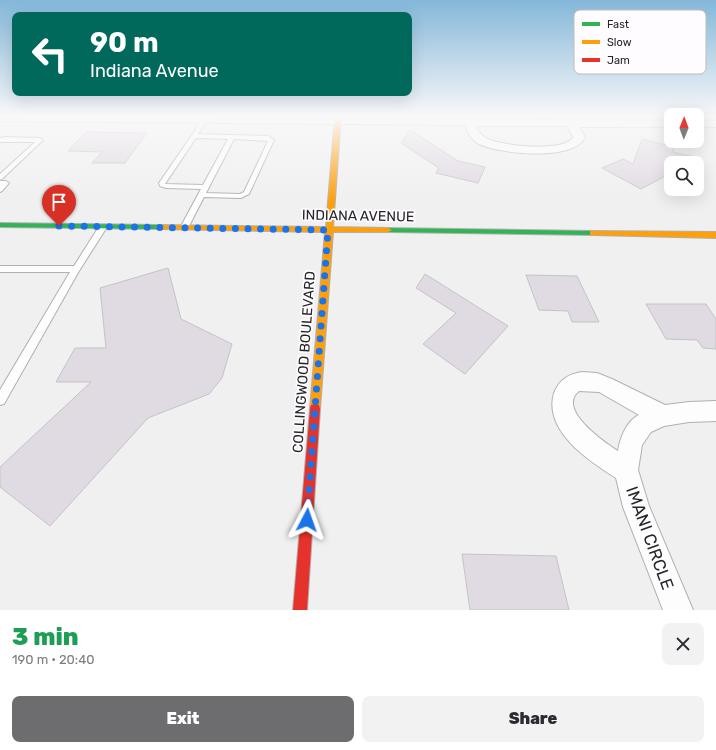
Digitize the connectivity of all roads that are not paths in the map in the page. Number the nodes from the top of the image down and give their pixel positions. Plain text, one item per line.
1 (35, 144) edge
2 (188, 144) edge
3 (228, 144) edge
4 (269, 144) edge
5 (336, 144) edge
6 (493, 144) edge
7 (574, 144) edge
8 (0, 178) edge
9 (0, 183) edge
10 (206, 187) junction
11 (0, 190) edge
12 (202, 195) junction
13 (0, 225) edge
14 (103, 227) junction
15 (184, 228) junction
16 (328, 230) junction
17 (716, 235) edge
18 (0, 269) edge
19 (76, 269) junction
20 (0, 400) edge
21 (716, 411) edge
22 (664, 416) junction
23 (626, 470) junction
24 (300, 610) edge
25 (678, 610) edge

1 - 8 lane
2 - 10 lane
3 - 10 lane
4 - 12 lane
5 - 16 street, COLLINGWOOD BOULEVARD
6 - 7 street
9 - 11 lane
10 - 12 lane
12 - 15 lane
13 - 14 street, INDIANA AVENUE
14 - 15 street, INDIANA AVENUE
14 - 19 lane
15 - 16 street, INDIANA AVENUE
16 - 17 street, INDIANA AVENUE
16 - 24 street, COLLINGWOOD BOULEVARD
18 - 19 lane
19 - 20 lane
21 - 22 street, IMANI CIRCLE
22 - 23 street, IMANI CIRCLE
22 - 23 street
23 - 25 street, IMANI CIRCLE

